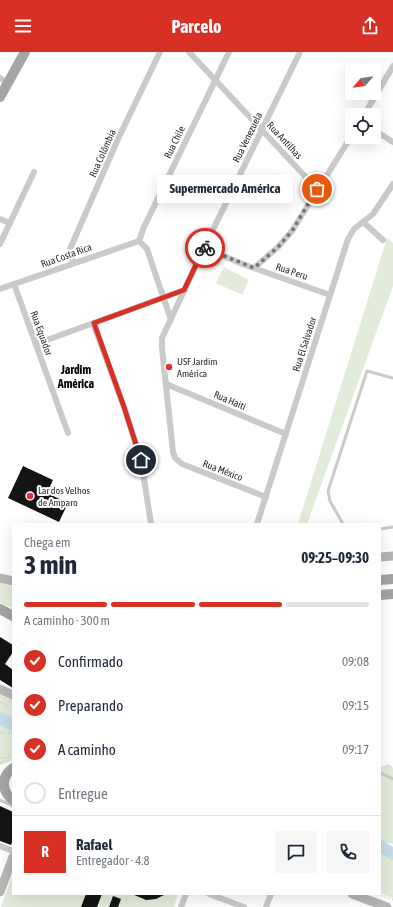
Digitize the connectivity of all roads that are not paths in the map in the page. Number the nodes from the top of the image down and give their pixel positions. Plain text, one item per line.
1 (25, 52) edge
2 (160, 52) edge
3 (189, 52) edge
4 (229, 52) edge
5 (300, 52) edge
6 (393, 66) edge
7 (215, 80) junction
8 (4, 81) edge
9 (0, 97) edge
10 (368, 108) edge
11 (262, 129) junction
12 (381, 134) edge
13 (393, 142) edge
14 (346, 144) edge
15 (34, 172) dead end
16 (393, 184) edge
17 (317, 189) junction
18 (391, 193) edge
19 (0, 219) edge
20 (363, 222) junction
21 (10, 223) junction
22 (383, 240) dead end
23 (139, 241) junction
24 (0, 244) edge
25 (204, 248) junction
26 (73, 263) junction
27 (254, 268) junction
28 (14, 284) junction
29 (0, 289) edge
30 (184, 290) junction
31 (330, 295) junction
32 (164, 298) junction
33 (171, 320) junction
34 (94, 323) junction
35 (36, 344) junction
36 (393, 378) edge
37 (166, 384) junction
38 (68, 433) dead end
39 (286, 434) junction
40 (175, 458) joint
41 (266, 497) junction
42 (151, 523) edge
43 (256, 523) edge
44 (342, 523) edge
45 (393, 527) edge
46 (381, 529) edge
47 (393, 556) edge
48 (381, 557) edge
49 (0, 578) edge
50 (393, 579) edge
51 (381, 580) edge
52 (12, 581) edge
53 (393, 594) edge
54 (381, 595) edge
55 (0, 609) edge
56 (12, 615) edge
57 (0, 689) edge
58 (12, 695) edge
59 (7, 773) edge
60 (381, 773) edge
61 (393, 779) edge
62 (0, 796) edge
63 (0, 800) edge
64 (12, 801) edge
65 (12, 802) edge
66 (12, 802) edge
67 (0, 846) edge
68 (12, 851) edge
69 (12, 860) edge
70 (0, 892) edge
71 (186, 895) edge
72 (211, 895) edge
73 (271, 895) edge
74 (355, 895) edge
75 (181, 907) edge
76 (244, 907) edge
77 (266, 907) edge
78 (387, 907) edge

1 - 8 main road
2 - 26 street, Rua Colômbia
3 - 7 street, Rua Antilhas
4 - 7 street, Rua Chile
5 - 11 street, Rua Venezuela
6 - 10 street
7 - 11 street, Rua Antilhas
7 - 23 street, Rua Chile
8 - 9 main road
11 - 17 street, Rua Antilhas
11 - 25 street, Rua Venezuela
12 - 13 street
14 - 17 street
15 - 21 street
16 - 18 street, Rua El Salvador
17 - 27 street
18 - 20 street, Rua El Salvador
19 - 21 street
20 - 22 street
20 - 31 street, Rua El Salvador
21 - 24 street
23 - 26 street, Rua Costa Rica
23 - 32 street
25 - 27 street, Rua Peru
25 - 30 street, Rua Venezuela
26 - 28 street, Rua Costa Rica
27 - 31 street, Rua Peru
28 - 29 street, Rua Costa Rica
28 - 35 street, Rua Equador
30 - 32 street
30 - 33 street, Rua Venezuela
31 - 39 street, Rua El Salvador
32 - 33 street
32 - 34 street
33 - 37 street, Rua Venezuela
34 - 35 street
34 - 42 street
35 - 38 street, Rua Equador
36 - 44 lane
37 - 39 street, Rua Haiti
37 - 40 street, Rua Venezuela
39 - 41 street, Rua El Salvador
40 - 41 street, Rua México
41 - 43 street, Rua El Salvador
45 - 46 lane
47 - 48 street
49 - 52 street
50 - 51 main road
53 - 54 main road
55 - 56 main road
57 - 58 street
59 - 64 main road
60 - 61 lane
62 - 65 main road
63 - 66 lane
67 - 68 street
69 - 70 street
71 - 75 street
72 - 76 street
73 - 77 street
74 - 78 street

